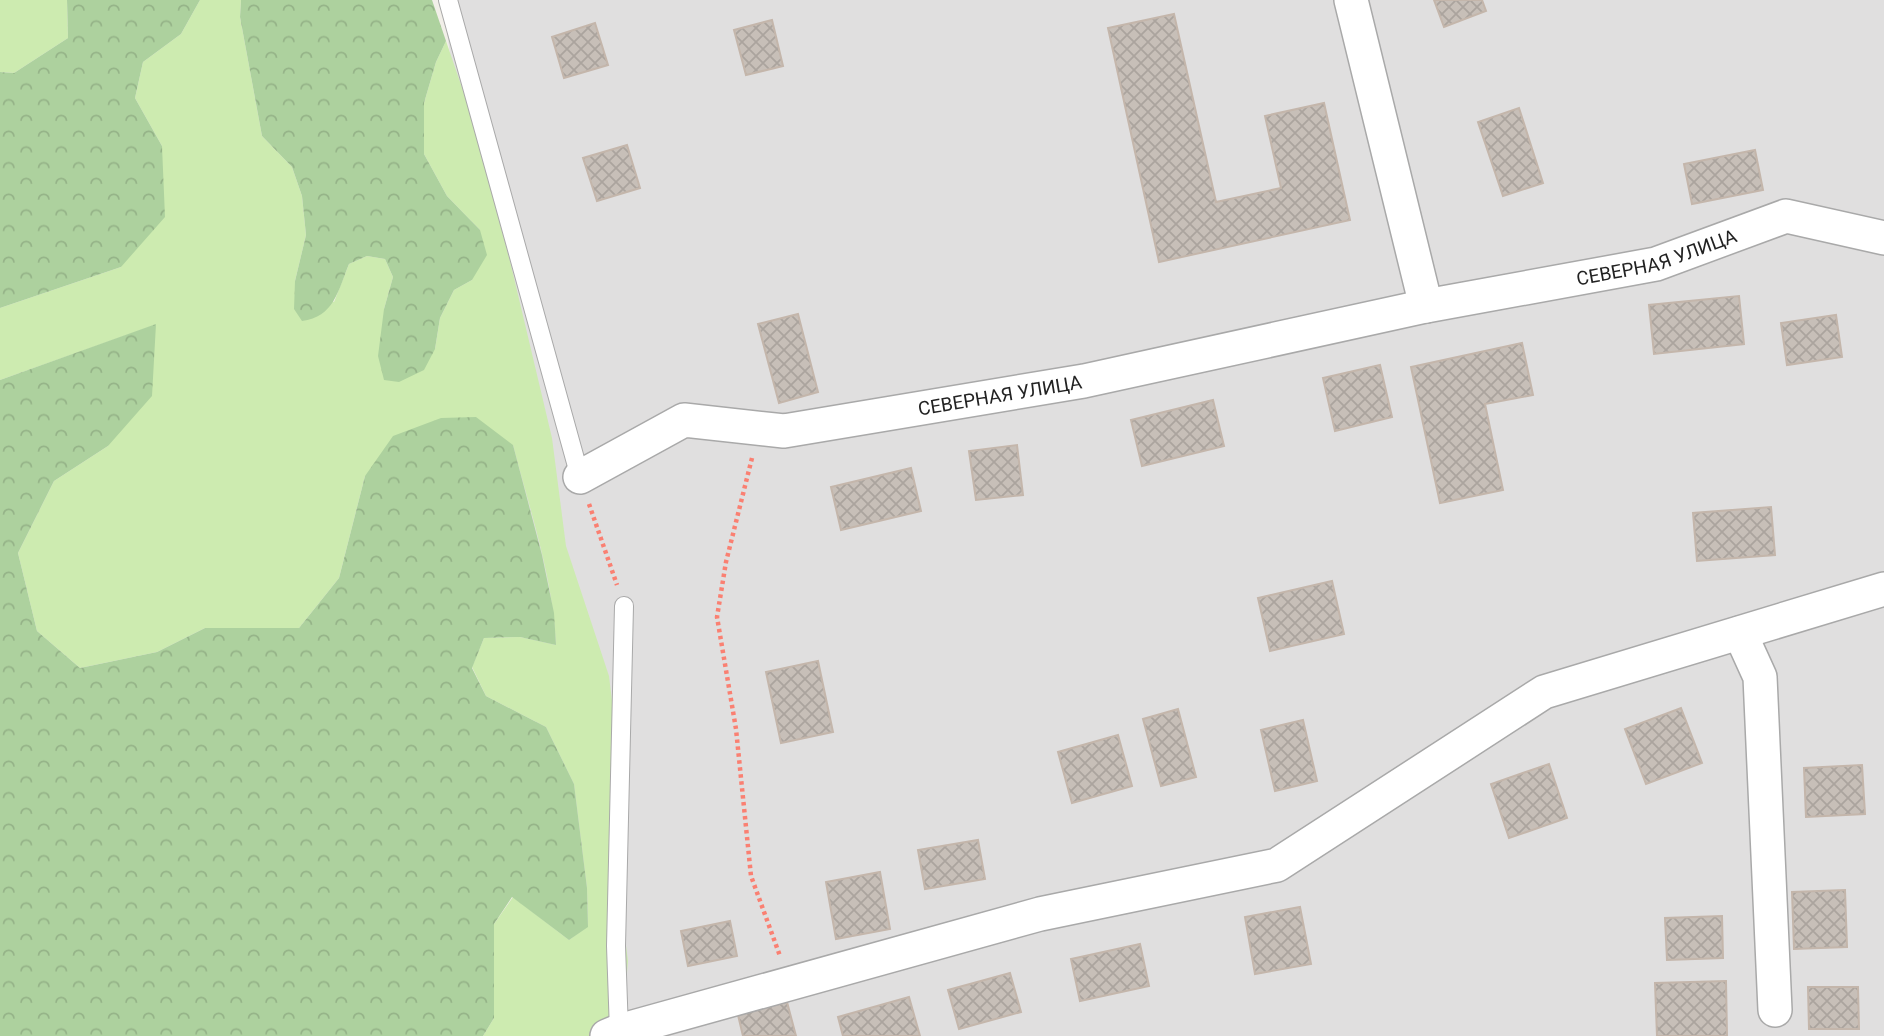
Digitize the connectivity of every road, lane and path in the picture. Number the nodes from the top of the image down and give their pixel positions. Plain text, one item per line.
1 (448, 0) edge
2 (1350, 0) edge
3 (1884, 238) edge
4 (1426, 306) junction
5 (760, 428) junction
6 (580, 477) junction
7 (1884, 589) edge
8 (624, 606) joint
9 (1740, 633) junction
10 (789, 983) junction
11 (1775, 1010) dead end
12 (613, 1033) edge

1 - 6 lane
2 - 4 street
3 - 4 street, СЕВЕРНАЯ УЛИЦА
4 - 5 street, СЕВЕРНАЯ УЛИЦА
5 - 6 street, СЕВЕРНАЯ УЛИЦА
5 - 10 path
6 - 8 path
7 - 9 street
8 - 12 lane
9 - 10 street
9 - 11 street
10 - 12 street

